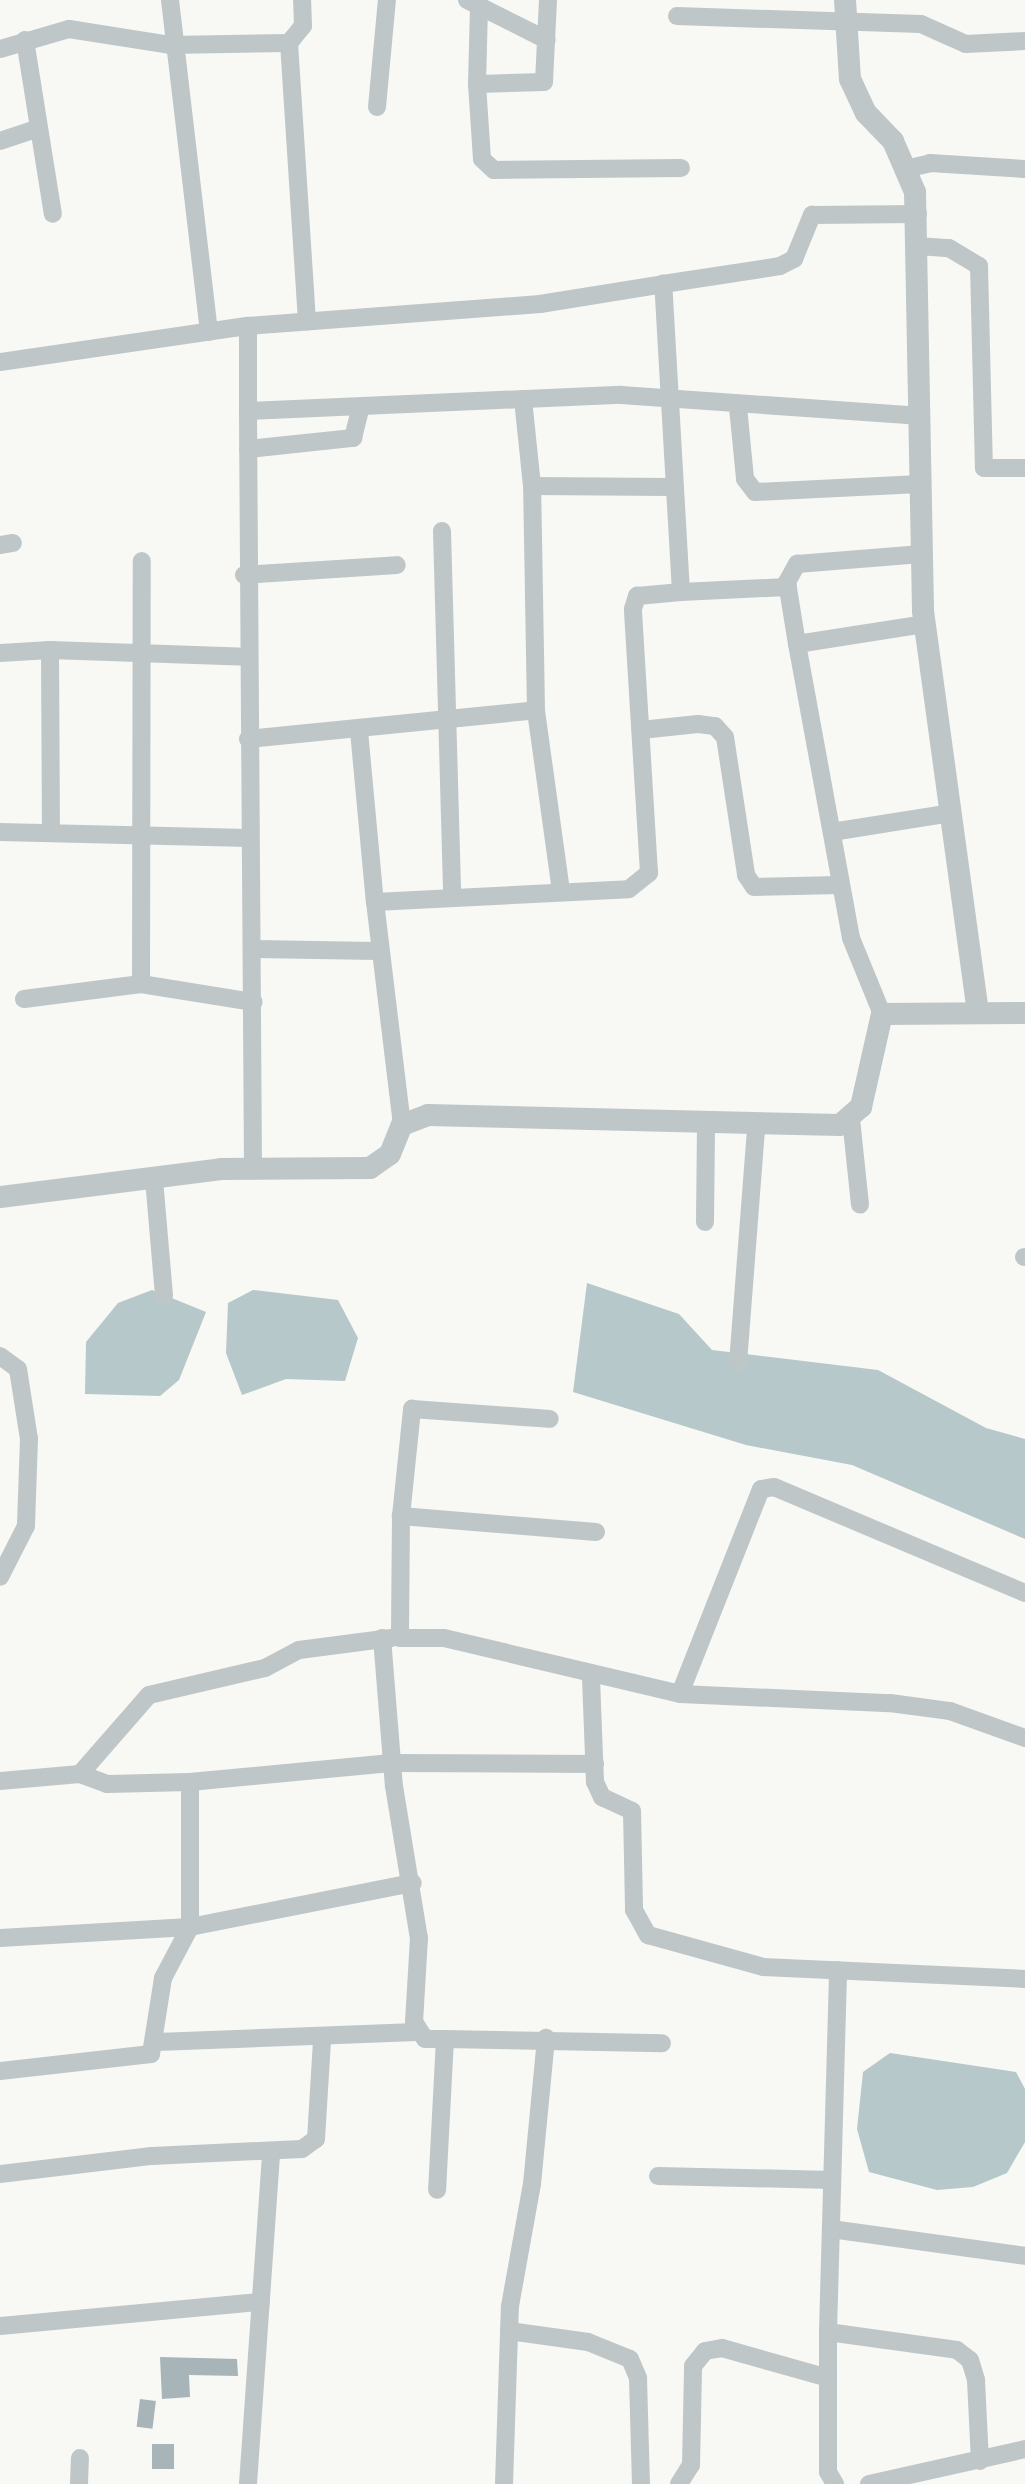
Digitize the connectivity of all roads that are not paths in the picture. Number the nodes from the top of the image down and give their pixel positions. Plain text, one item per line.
1 (170, 0) edge
2 (302, 0) edge
3 (387, 0) edge
4 (548, 0) edge
5 (845, 0) edge
6 (473, 3) edge
7 (677, 16) dead end
8 (847, 23) junction
9 (25, 40) junction
10 (547, 40) junction
11 (1025, 41) edge
12 (289, 43) junction
13 (170, 45) junction
14 (0, 49) edge
15 (477, 84) junction
16 (377, 107) dead end
17 (39, 128) junction
18 (0, 141) edge
19 (681, 168) dead end
20 (905, 169) junction
21 (1025, 169) edge
22 (53, 214) dead end
23 (918, 214) junction
24 (918, 246) junction
25 (663, 284) junction
26 (307, 321) junction
27 (248, 326) junction
28 (209, 332) junction
29 (0, 362) edge
30 (669, 398) junction
31 (523, 399) junction
32 (738, 407) junction
33 (360, 409) junction
34 (248, 411) junction
35 (918, 416) junction
36 (248, 449) junction
37 (1025, 468) edge
38 (920, 484) junction
39 (532, 486) junction
40 (670, 487) junction
41 (442, 531) dead end
42 (922, 554) junction
43 (142, 561) dead end
44 (397, 565) dead end
45 (244, 575) junction
46 (788, 587) junction
47 (681, 592) junction
48 (925, 624) junction
49 (797, 644) junction
50 (50, 650) junction
51 (141, 651) junction
52 (0, 653) edge
53 (246, 657) junction
54 (536, 710) junction
55 (443, 723) junction
56 (641, 730) junction
57 (359, 731) junction
58 (248, 739) junction
59 (950, 813) junction
60 (0, 832) edge
61 (832, 832) junction
62 (51, 833) junction
63 (138, 835) junction
64 (249, 838) junction
65 (840, 885) junction
66 (561, 891) junction
67 (452, 897) junction
68 (375, 902) junction
69 (252, 949) junction
70 (377, 951) junction
71 (141, 984) junction
72 (24, 999) dead end
73 (254, 1002) junction
74 (978, 1010) junction
75 (1025, 1013) edge
76 (882, 1014) junction
77 (851, 1119) junction
78 (402, 1125) junction
79 (706, 1126) junction
80 (756, 1127) junction
81 (253, 1168) junction
82 (154, 1179) junction
83 (0, 1197) edge
84 (860, 1205) dead end
85 (705, 1222) dead end
86 (164, 1296) dead end
87 (0, 1356) edge
88 (738, 1363) dead end
89 (550, 1419) dead end
90 (401, 1516) junction
91 (596, 1532) dead end
92 (0, 1577) edge
93 (1025, 1593) edge
94 (391, 1638) junction
95 (591, 1678) junction
96 (680, 1694) junction
97 (1025, 1738) edge
98 (391, 1763) junction
99 (595, 1764) junction
100 (80, 1774) junction
101 (0, 1781) edge
102 (190, 1782) junction
103 (413, 1883) junction
104 (190, 1927) junction
105 (0, 1938) edge
106 (838, 1970) junction
107 (1025, 1979) edge
108 (416, 2032) junction
109 (546, 2038) junction
110 (445, 2039) junction
111 (322, 2040) junction
112 (157, 2042) junction
113 (662, 2043) dead end
114 (0, 2071) edge
115 (271, 2151) junction
116 (0, 2174) edge
117 (658, 2176) dead end
118 (832, 2180) junction
119 (437, 2190) dead end
120 (831, 2229) junction
121 (1025, 2256) edge
122 (261, 2302) junction
123 (0, 2326) edge
124 (509, 2331) junction
125 (828, 2332) junction
126 (828, 2378) junction
127 (1025, 2449) edge
128 (80, 2458) dead end
129 (980, 2461) junction
130 (79, 2484) edge
131 (248, 2484) edge
132 (504, 2484) edge
133 (641, 2484) edge
134 (679, 2484) edge
135 (835, 2484) edge
136 (869, 2484) edge

1 - 13 street
2 - 12 street
3 - 16 street
4 - 10 street
5 - 8 street
6 - 10 street
6 - 15 street
7 - 8 street
8 - 11 street
8 - 20 street
9 - 13 street
9 - 14 street
9 - 17 street
10 - 15 street
12 - 13 street
12 - 26 street
13 - 28 street
15 - 19 street
17 - 18 street
17 - 22 street
20 - 21 street
20 - 23 street
23 - 24 street
23 - 25 street
24 - 35 street
24 - 37 street
25 - 26 street
25 - 30 street
26 - 27 street
27 - 28 street
27 - 34 street
28 - 29 street
30 - 31 street
30 - 32 street
30 - 40 street
31 - 33 street
31 - 39 street
32 - 35 street
32 - 38 street
33 - 34 street
33 - 36 street
34 - 36 street
35 - 38 street
36 - 45 street
38 - 42 street
39 - 40 street
39 - 54 street
40 - 47 street
41 - 55 street
42 - 46 street
42 - 48 street
43 - 51 street
44 - 45 street
45 - 53 street
46 - 47 street
46 - 49 street
47 - 56 street
48 - 49 street
48 - 59 street
49 - 61 street
50 - 51 street
50 - 52 street
50 - 62 street
51 - 53 street
51 - 63 street
53 - 58 street
54 - 55 street
54 - 66 street
55 - 57 street
55 - 67 street
56 - 65 street
56 - 66 street
57 - 58 street
57 - 68 street
58 - 64 street
59 - 61 street
59 - 74 street
60 - 62 street
61 - 65 street
62 - 63 street
63 - 64 street
63 - 71 street
64 - 69 street
65 - 76 street
66 - 67 street
67 - 68 street
68 - 70 street
69 - 70 street
69 - 73 street
70 - 78 street
71 - 72 street
71 - 73 street
73 - 81 street
74 - 75 street
74 - 76 street
76 - 77 street
77 - 80 street
77 - 84 street
78 - 79 street
78 - 81 street
79 - 80 street
79 - 85 street
80 - 88 street
81 - 82 street
82 - 83 street
82 - 86 street
87 - 92 street
89 - 90 street
90 - 91 street
90 - 94 street
93 - 96 street
94 - 95 street
94 - 98 street
94 - 100 street
95 - 96 street
95 - 99 street
96 - 97 street
98 - 99 street
98 - 102 street
98 - 103 street
99 - 106 street
100 - 101 street
100 - 102 street
102 - 104 street
103 - 104 street
103 - 108 street
104 - 105 street
104 - 112 street
106 - 107 street
106 - 118 street
108 - 110 street
108 - 111 street
109 - 110 street
109 - 113 street
109 - 124 street
110 - 119 street
111 - 112 street
111 - 115 street
112 - 114 street
115 - 116 street
115 - 122 street
117 - 118 street
118 - 120 street
120 - 121 street
120 - 125 street
122 - 123 street
122 - 131 street
124 - 132 street
124 - 133 street
125 - 126 street
125 - 129 street
126 - 134 street
126 - 135 street
127 - 129 street
128 - 130 street
129 - 136 street

